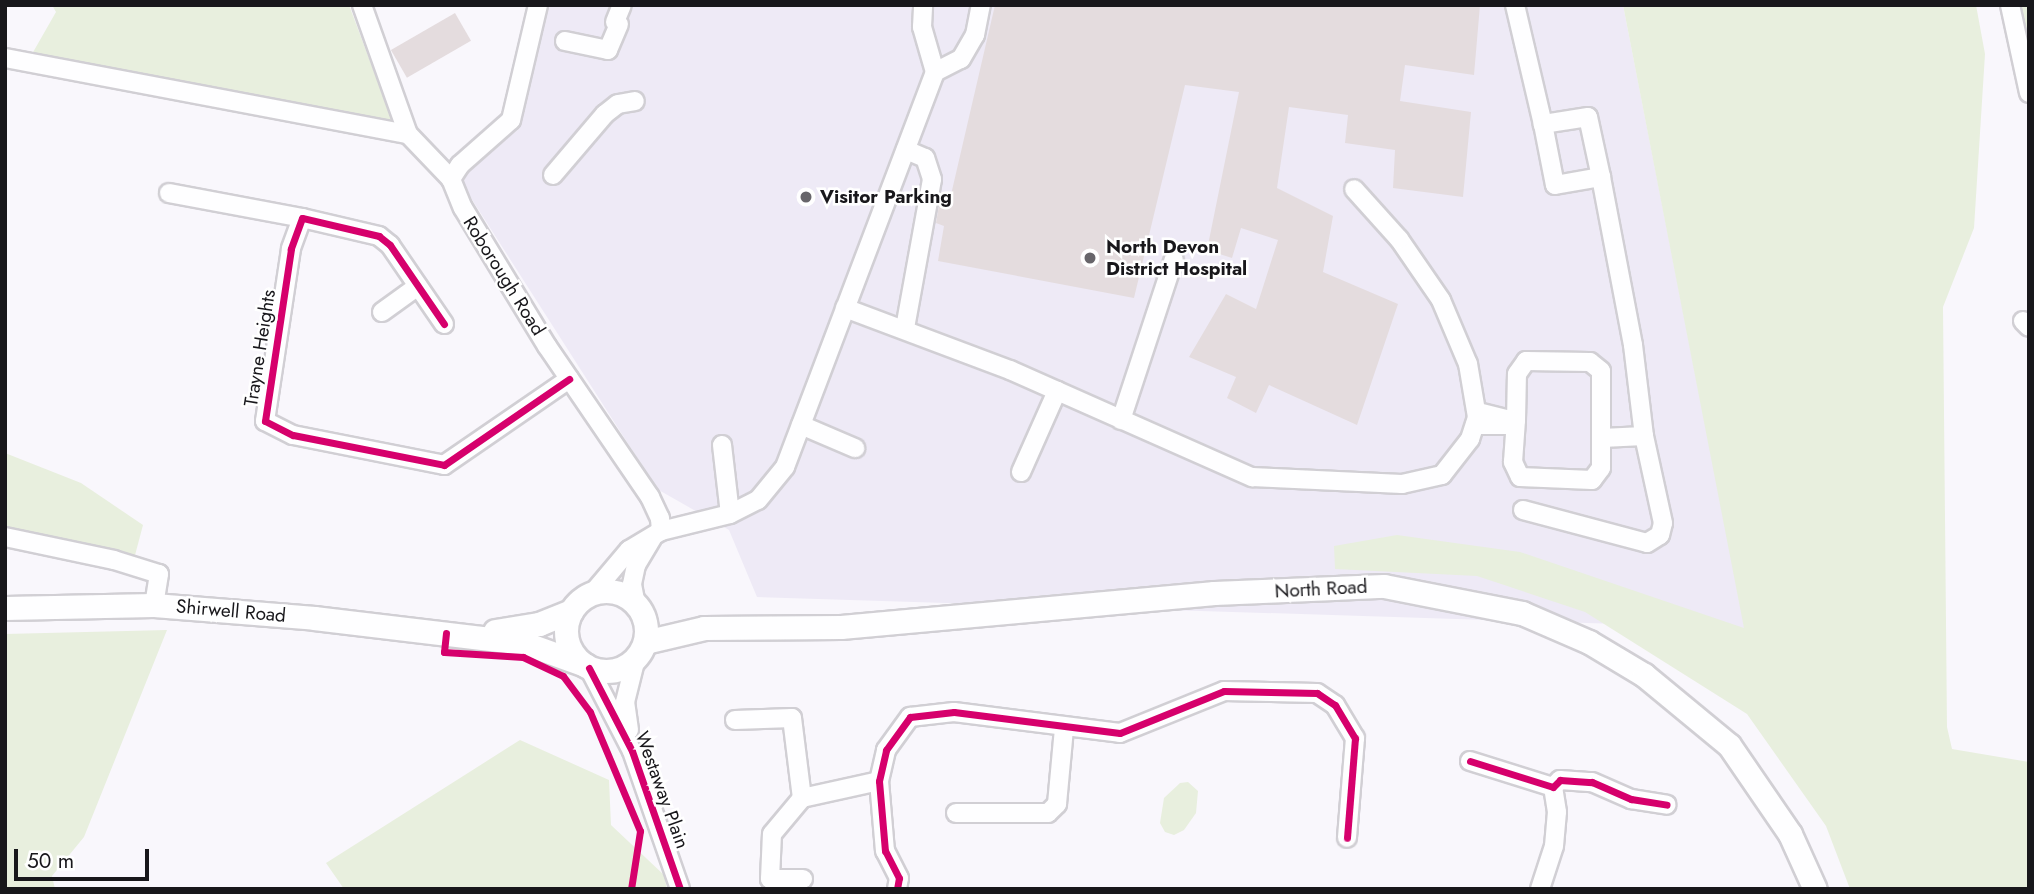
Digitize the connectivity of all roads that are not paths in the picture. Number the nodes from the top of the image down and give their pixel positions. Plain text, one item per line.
1 (362, 5) edge
2 (538, 5) edge
3 (922, 5) edge
4 (981, 5) edge
5 (1515, 5) edge
6 (2010, 5) edge
7 (619, 17) edge
8 (565, 41) dead end
9 (5, 58) edge
10 (935, 72) junction
11 (2029, 93) edge
12 (635, 100) dead end
13 (1543, 124) junction
14 (408, 134) junction
15 (906, 150) junction
16 (553, 175) dead end
17 (1601, 177) junction
18 (451, 179) junction
19 (1354, 189) dead end
20 (169, 193) dead end
21 (302, 218) junction
22 (1174, 259) dead end
23 (418, 286) junction
24 (845, 308) junction
25 (382, 312) dead end
26 (444, 324) dead end
27 (905, 328) junction
28 (569, 379) junction
29 (1057, 391) junction
30 (1476, 418) junction
31 (1121, 420) junction
32 (1513, 420) junction
33 (801, 425) junction
34 (1644, 436) junction
35 (1602, 438) junction
36 (722, 445) dead end
37 (855, 448) dead end
38 (1021, 472) dead end
39 (1523, 510) dead end
40 (730, 514) junction
41 (657, 535) junction
42 (5, 537) edge
43 (592, 594) junction
44 (154, 605) junction
45 (5, 608) edge
46 (638, 608) junction
47 (572, 611) junction
48 (704, 628) junction
49 (457, 633) junction
50 (640, 650) junction
51 (587, 667) junction
52 (735, 720) dead end
53 (1064, 729) junction
54 (632, 751) junction
55 (1470, 761) dead end
56 (879, 781) junction
57 (1553, 787) junction
58 (802, 798) junction
59 (1667, 805) dead end
60 (956, 813) dead end
61 (1347, 838) dead end
62 (803, 879) dead end
63 (680, 889) edge
64 (897, 889) edge
65 (1540, 889) edge
66 (1815, 889) edge

1 - 14 street
2 - 18 street
3 - 10 street
4 - 10 street
5 - 13 street
6 - 11 street
7 - 8 street
9 - 14 street
10 - 15 street
12 - 16 street
13 - 17 street
13 - 17 street
14 - 18 street
15 - 24 street
15 - 27 street
17 - 34 street
18 - 28 street, Roborough Road
19 - 30 street
20 - 21 street
21 - 23 street
21 - 28 street, Trayne Heights
22 - 31 street
23 - 25 street
23 - 26 street
24 - 27 street
24 - 33 street
27 - 29 street
28 - 41 street, Roborough Road
29 - 31 street
29 - 38 street
30 - 31 street
30 - 32 street
32 - 35 street
32 - 35 street
33 - 37 street
33 - 40 street
34 - 35 street
34 - 39 street
36 - 40 street
40 - 41 street
41 - 43 street
41 - 46 street
42 - 44 street
43 - 46 main road
43 - 47 main road
44 - 45 main road, Shirwell Road
44 - 49 main road, Shirwell Road
46 - 48 main road, North Road
46 - 50 main road
47 - 49 main road, Shirwell Road
47 - 51 main road
48 - 50 main road, North Road
48 - 66 main road, North Road
49 - 51 main road, Shirwell Road
50 - 51 main road
50 - 54 street, Westaway Plain
51 - 54 street, Westaway Plain
52 - 58 street
53 - 56 street
53 - 60 street
53 - 61 street
54 - 63 street, Westaway Plain
55 - 57 street
56 - 58 street
56 - 64 street
57 - 59 street
57 - 65 street
58 - 62 street

